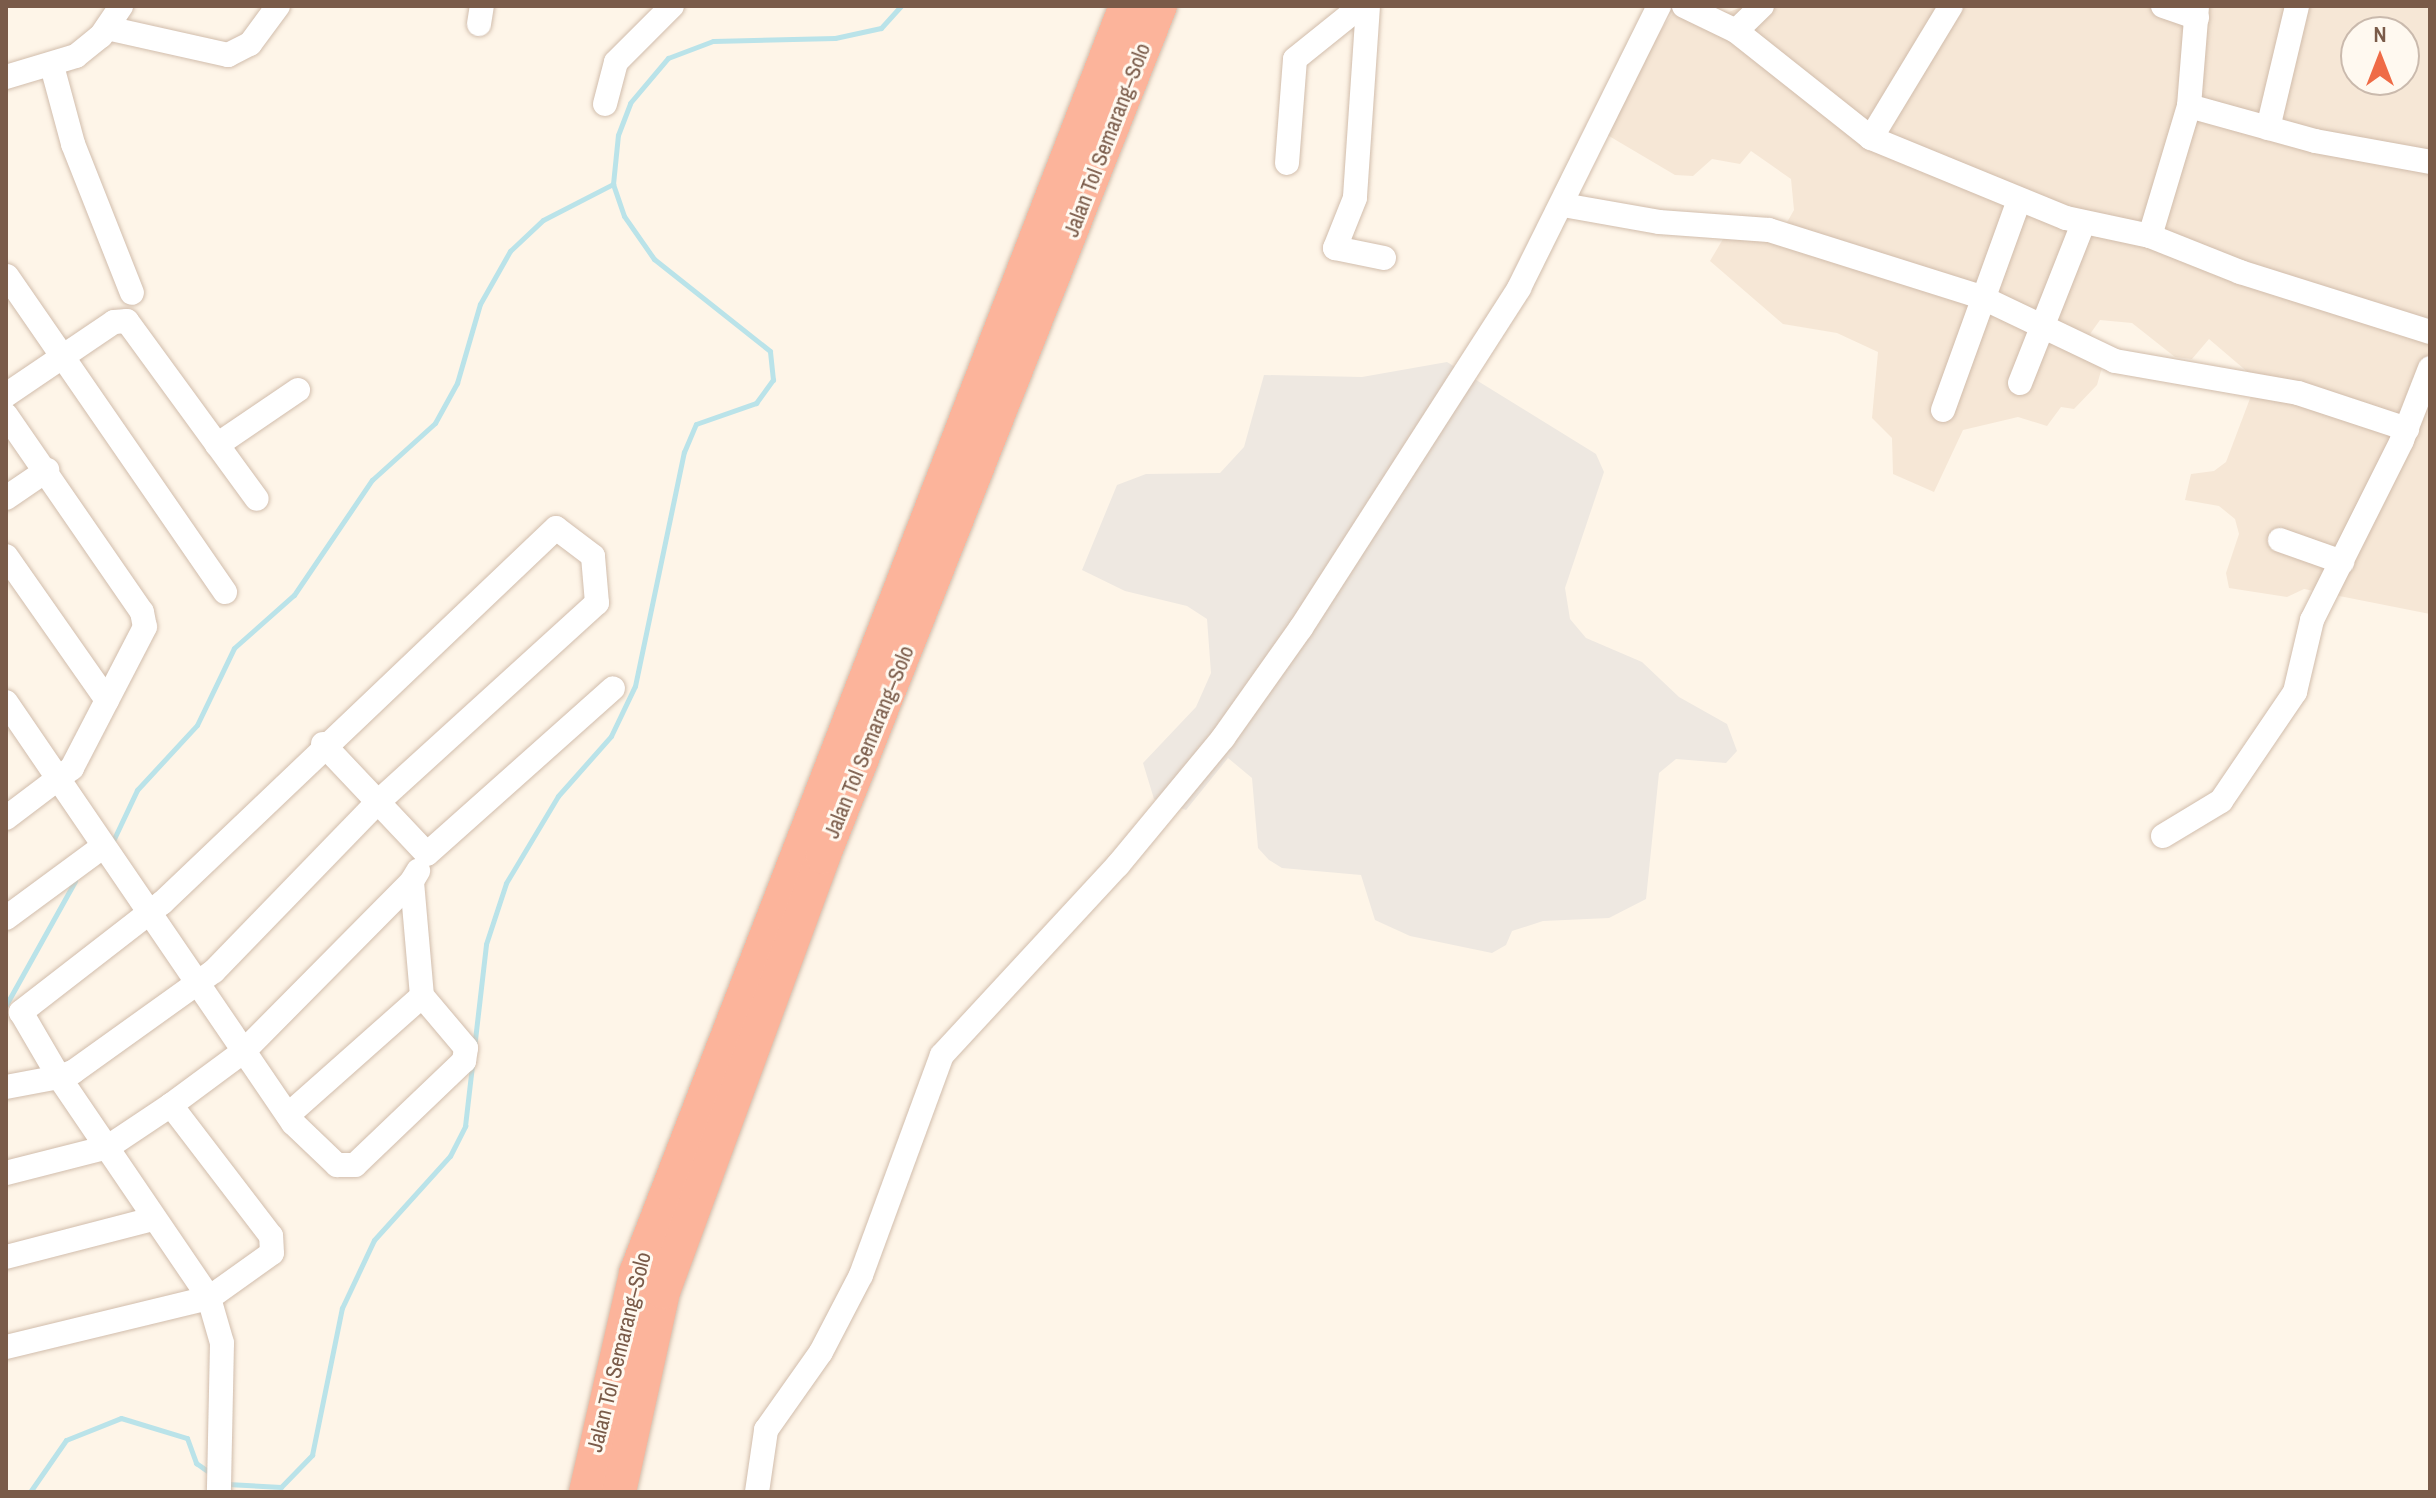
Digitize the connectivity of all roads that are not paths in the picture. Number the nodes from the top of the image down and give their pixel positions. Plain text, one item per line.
1 (121, 6) edge
2 (278, 6) edge
3 (672, 6) edge
4 (1126, 6) edge
5 (1160, 6) edge
6 (1361, 6) edge
7 (1368, 6) edge
8 (1659, 6) edge
9 (1684, 6) edge
10 (1762, 6) edge
11 (1951, 6) edge
12 (2163, 6) edge
13 (2297, 6) edge
14 (2197, 12) edge
15 (107, 28) junction
16 (1736, 31) junction
17 (52, 66) junction
18 (6, 77) edge
19 (605, 104) dead end
20 (2189, 106) junction
21 (2268, 128) junction
22 (1871, 138) junction
23 (2430, 162) edge
24 (1287, 163) dead end
25 (2019, 200) junction
26 (1563, 205) junction
27 (2083, 224) junction
28 (2150, 236) junction
29 (1384, 258) dead end
30 (7, 276) edge
31 (132, 293) dead end
32 (1981, 297) junction
33 (2046, 324) junction
34 (2430, 332) edge
35 (61, 357) junction
36 (2430, 368) edge
37 (2020, 383) dead end
38 (298, 390) dead end
39 (6, 395) edge
40 (1943, 410) dead end
41 (6, 415) edge
42 (2407, 429) junction
43 (217, 445) junction
44 (47, 470) junction
45 (6, 498) edge
46 (257, 499) dead end
47 (2280, 540) dead end
48 (6, 556) edge
49 (2342, 562) junction
50 (225, 592) dead end
51 (613, 688) dead end
52 (107, 700) junction
53 (10, 716) edge
54 (323, 744) junction
55 (61, 779) junction
56 (378, 802) junction
57 (6, 818) edge
58 (2163, 836) dead end
59 (101, 848) junction
60 (427, 854) junction
61 (412, 881) junction
62 (149, 913) junction
63 (6, 918) edge
64 (198, 983) junction
65 (422, 996) junction
66 (14, 1013) edge
67 (244, 1051) junction
68 (59, 1077) junction
69 (6, 1087) edge
70 (171, 1105) junction
71 (288, 1115) junction
72 (108, 1147) junction
73 (6, 1173) edge
74 (153, 1219) junction
75 (6, 1257) edge
76 (209, 1298) junction
77 (6, 1347) edge
78 (219, 1484) edge
79 (586, 1492) edge
80 (619, 1492) edge
81 (757, 1492) edge

1 - 15 street
2 - 15 street
3 - 19 street
4 - 79 highway, Jalan Tol Semarang–Solo
5 - 80 highway, Jalan Tol Semarang–Solo
6 - 24 street
7 - 29 street
8 - 26 street
9 - 16 street
10 - 16 street
11 - 22 street
12 - 14 street
13 - 21 street
14 - 20 street
15 - 17 street
16 - 22 street
17 - 18 street
17 - 31 street
20 - 21 street
20 - 28 street
21 - 23 street
22 - 25 street
25 - 27 street
25 - 32 street
26 - 32 street
26 - 81 street
27 - 28 street
27 - 33 street
28 - 34 street
30 - 35 street
32 - 33 street
32 - 40 street
33 - 37 street
33 - 42 street
35 - 39 street
35 - 43 street
35 - 50 street
36 - 42 street
38 - 43 street
41 - 44 street
42 - 49 street
43 - 46 street
44 - 45 street
44 - 52 street
47 - 49 street
48 - 52 street
49 - 58 street
51 - 60 street
52 - 55 street
53 - 55 street
54 - 56 street
54 - 56 street
54 - 62 street
55 - 57 street
55 - 59 street
56 - 60 street
56 - 64 street
59 - 62 street
59 - 63 street
60 - 61 street
61 - 65 street
61 - 67 street
62 - 64 street
62 - 66 street
64 - 67 street
64 - 68 street
65 - 71 street
65 - 71 street
66 - 68 street
67 - 70 street
67 - 71 street
68 - 69 street
68 - 72 street
70 - 72 street
70 - 76 street
72 - 73 street
72 - 74 street
74 - 75 street
74 - 76 street
76 - 77 street
76 - 78 street

